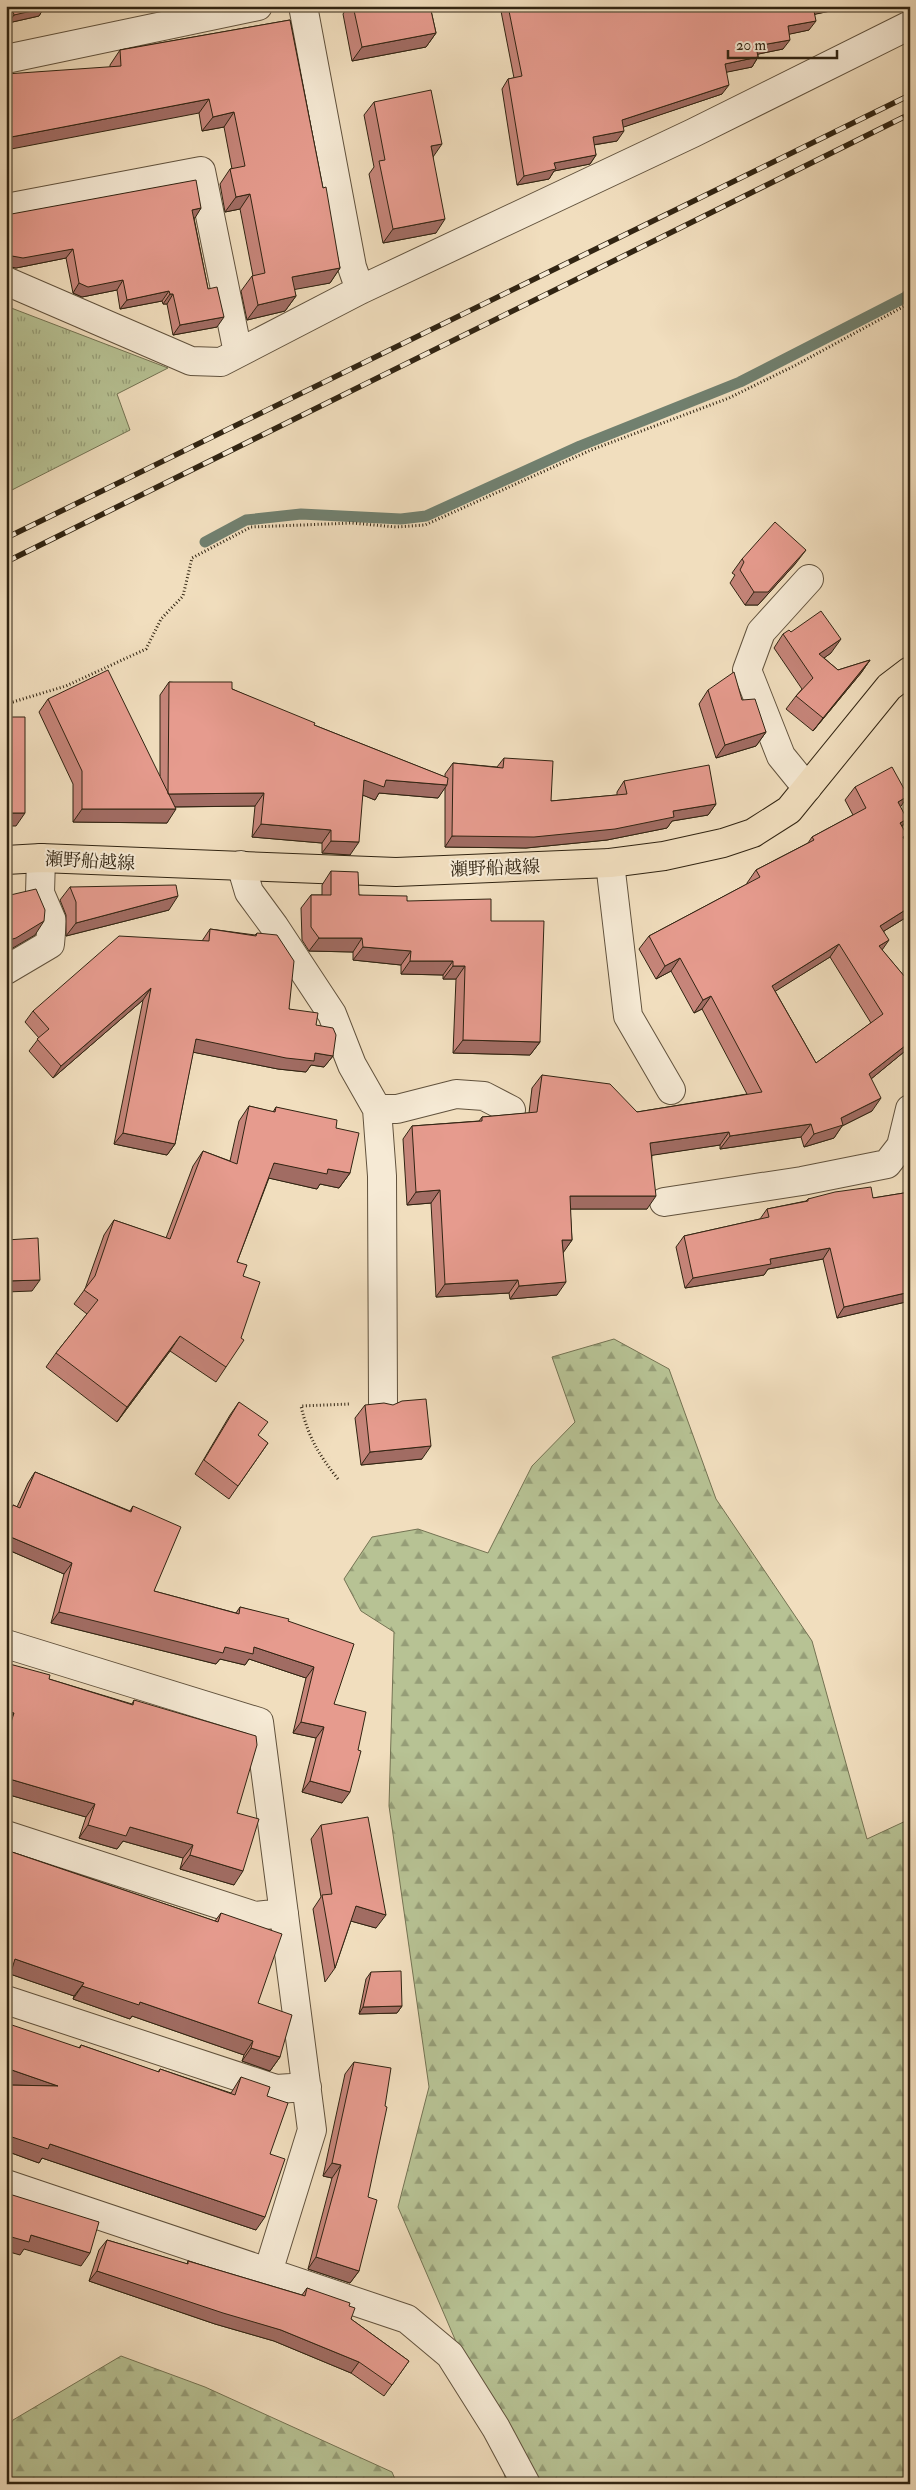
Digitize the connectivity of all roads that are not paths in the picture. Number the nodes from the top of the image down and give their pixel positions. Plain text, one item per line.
1 (258, 6) edge
2 (304, 6) edge
3 (910, 25) edge
4 (6, 59) edge
5 (6, 208) edge
6 (6, 281) edge
7 (360, 290) junction
8 (238, 353) junction
9 (809, 579) dead end
10 (910, 672) edge
11 (807, 788) junction
12 (41, 858) junction
13 (6, 860) edge
14 (610, 863) junction
15 (241, 865) junction
16 (6, 970) edge
17 (671, 1090) dead end
18 (377, 1109) junction
19 (910, 1109) edge
20 (511, 1110) dead end
21 (664, 1202) dead end
22 (383, 1403) edge
23 (6, 1644) edge
24 (6, 1835) edge
25 (284, 1913) junction
26 (6, 2000) edge
27 (307, 2087) junction
28 (6, 2184) edge
29 (268, 2272) junction
30 (526, 2484) edge

1 - 4 street
2 - 7 street
3 - 7 street
5 - 8 street
6 - 8 street
7 - 8 street
9 - 11 street
10 - 11 main road, 瀬野船越線
11 - 14 main road, 瀬野船越線
12 - 13 main road, 瀬野船越線
12 - 15 main road, 瀬野船越線
12 - 16 street
14 - 15 main road, 瀬野船越線
14 - 17 street
15 - 18 street
18 - 20 street
18 - 22 street
19 - 21 street
23 - 25 street
24 - 25 street
25 - 27 street
26 - 27 street
27 - 29 street
28 - 29 street
29 - 30 street

